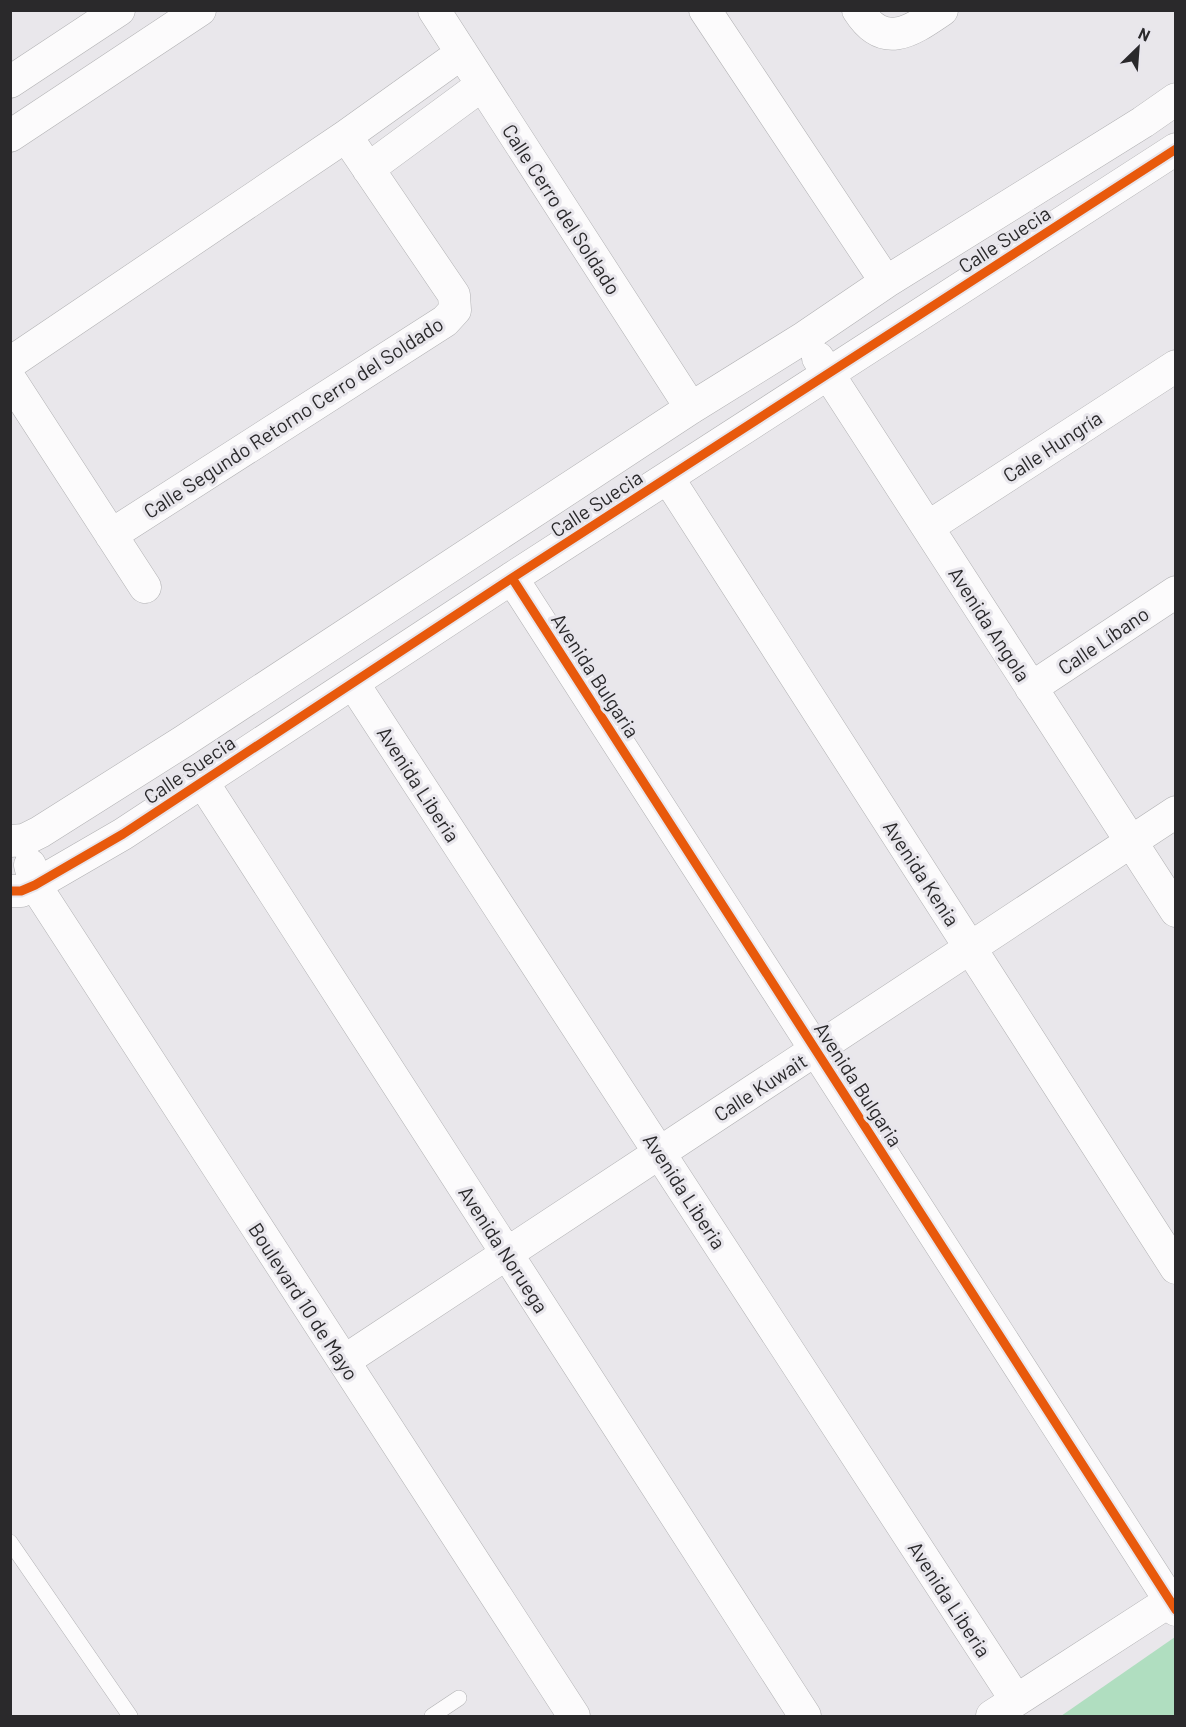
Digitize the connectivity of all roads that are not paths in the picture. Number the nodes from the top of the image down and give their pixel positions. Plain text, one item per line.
1 (119, 10) edge
2 (200, 10) edge
3 (434, 10) edge
4 (705, 10) edge
5 (858, 10) edge
6 (942, 10) edge
7 (462, 53) junction
8 (10, 82) edge
9 (482, 85) junction
10 (1176, 99) edge
11 (10, 136) edge
12 (346, 136) junction
13 (1173, 157) edge
14 (368, 169) junction
15 (886, 282) junction
16 (805, 337) junction
17 (10, 363) edge
18 (1176, 366) edge
19 (829, 374) junction
20 (10, 379) edge
21 (691, 408) junction
22 (668, 478) junction
23 (928, 527) junction
24 (111, 535) junction
25 (512, 578) junction
26 (145, 587) dead end
27 (1176, 592) edge
28 (353, 683) junction
29 (1031, 688) junction
30 (202, 781) junction
31 (1176, 812) edge
32 (17, 841) edge
33 (1131, 842) junction
34 (23, 888) edge
35 (1176, 911) edge
36 (970, 948) junction
37 (815, 1050) junction
38 (659, 1153) junction
39 (507, 1254) junction
40 (1176, 1268) edge
41 (344, 1361) junction
42 (10, 1542) edge
43 (1174, 1602) edge
44 (459, 1698) dead end
45 (1004, 1708) edge
46 (130, 1716) edge
47 (432, 1716) edge
48 (574, 1716) edge
49 (805, 1716) edge

1 - 8 street
2 - 11 street
3 - 7 street, Calle Cerro del Soldado
4 - 15 street
5 - 6 street
7 - 9 street, Calle Cerro del Soldado
7 - 12 street
9 - 14 street
9 - 21 street, Calle Cerro del Soldado
10 - 15 street, Calle Suecia
12 - 14 street, Calle Segundo Retorno Cerro del Soldado
12 - 17 street
13 - 19 street, Calle Suecia
14 - 24 street, Calle Segundo Retorno Cerro del Soldado
15 - 16 street, Calle Suecia
16 - 19 street, Avenida Angola
16 - 21 street, Calle Suecia
18 - 23 street, Calle Hungría
19 - 22 street, Calle Suecia
19 - 23 street, Avenida Angola
20 - 24 street
21 - 32 street, Calle Suecia
22 - 25 street, Calle Suecia
22 - 36 street, Avenida Kenia
23 - 29 street, Avenida Angola
24 - 26 street
25 - 28 street, Calle Suecia
25 - 37 street, Avenida Bulgaria
27 - 29 street, Calle Líbano
28 - 30 street, Calle Suecia
28 - 38 street, Avenida Liberia
29 - 33 street, Avenida Angola
30 - 34 street, Calle Suecia
30 - 39 street, Avenida Noruega
31 - 33 street, Calle Kuwait
32 - 34 street, Boulevard 10 de Mayo
33 - 35 street, Avenida Angola
33 - 36 street, Calle Kuwait
34 - 41 street, Boulevard 10 de Mayo
36 - 37 street, Calle Kuwait
36 - 40 street, Avenida Kenia
37 - 38 street, Calle Kuwait
37 - 43 street, Avenida Bulgaria
38 - 39 street, Calle Kuwait
38 - 45 street, Avenida Liberia
39 - 41 street, Calle Kuwait
39 - 49 street, Avenida Noruega
41 - 48 street, Boulevard 10 de Mayo
42 - 46 lane
43 - 45 street
44 - 47 lane

